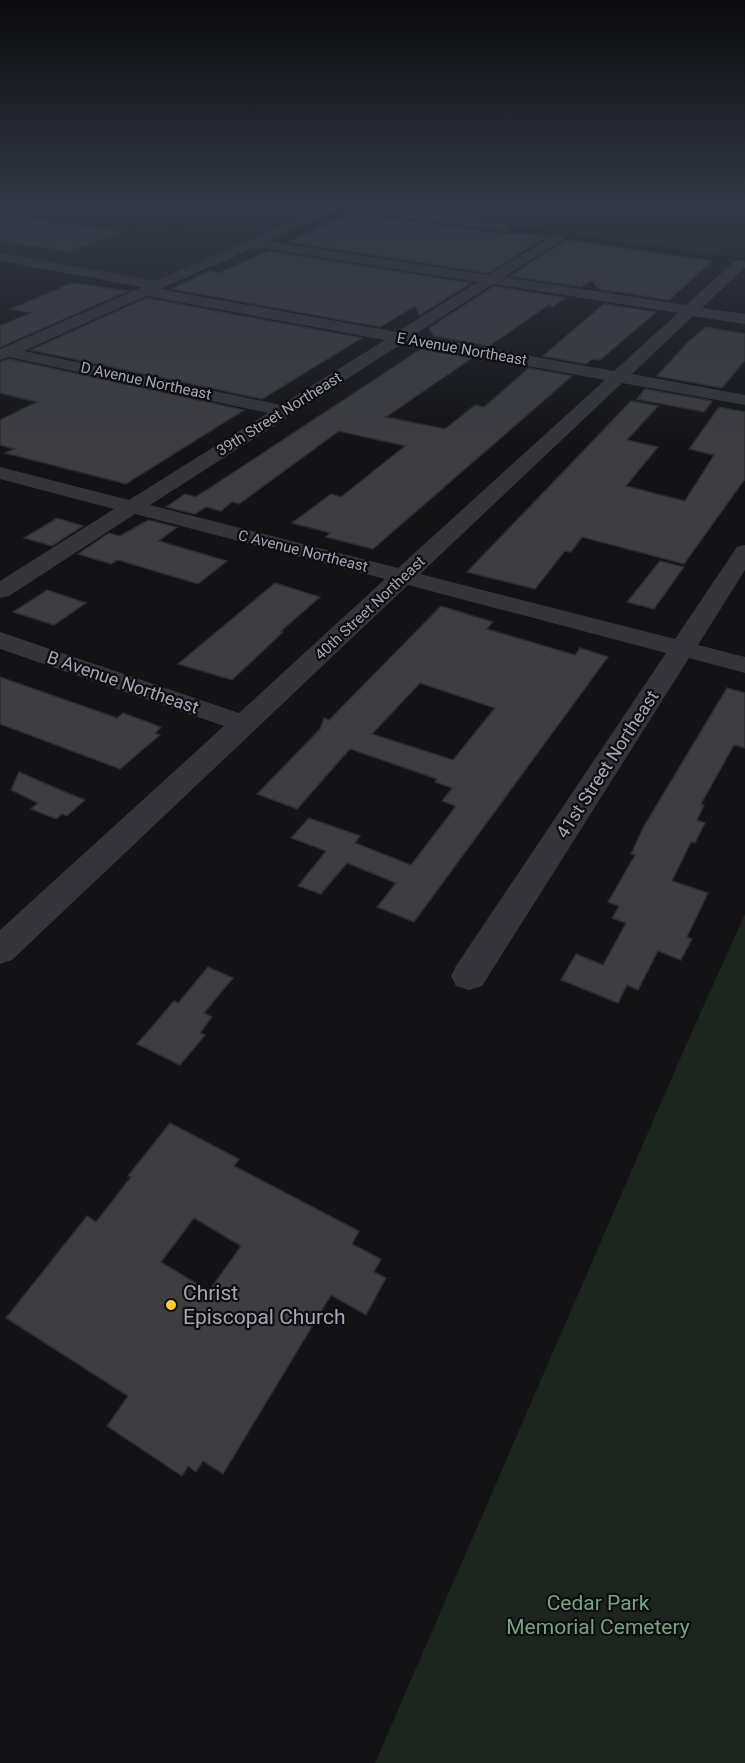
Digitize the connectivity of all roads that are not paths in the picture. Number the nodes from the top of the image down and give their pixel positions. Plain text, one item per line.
1 (126, 283) edge
2 (161, 283) edge
3 (484, 283) edge
4 (510, 283) edge
5 (719, 283) edge
6 (150, 288) junction
7 (690, 311) junction
8 (745, 319) edge
9 (400, 337) junction
10 (4, 354) edge
11 (619, 377) junction
12 (745, 400) edge
13 (284, 411) junction
14 (0, 473) edge
15 (131, 508) junction
16 (745, 552) edge
17 (403, 577) junction
18 (0, 591) edge
19 (0, 640) edge
20 (682, 649) junction
21 (745, 665) edge
22 (245, 724) junction
23 (0, 951) edge
24 (469, 976) dead end

1 - 6 street, E Avenue Northeast
2 - 6 street
3 - 9 street, 39th Street Northeast
4 - 7 street
5 - 7 street, 40th Street Northeast
6 - 9 street, E Avenue Northeast
6 - 10 street
7 - 8 street
7 - 11 street, 40th Street Northeast
9 - 11 street, E Avenue Northeast
9 - 13 street, 39th Street Northeast
10 - 13 street, D Avenue Northeast
11 - 12 street, E Avenue Northeast
11 - 17 street, 40th Street Northeast
13 - 15 street, 39th Street Northeast
14 - 15 street, C Avenue Northeast
15 - 17 street, C Avenue Northeast
15 - 18 street, 39th Street Northeast
16 - 20 street, 41st Street Northeast
17 - 20 street, C Avenue Northeast
17 - 22 street, 40th Street Northeast
19 - 22 street, B Avenue Northeast
20 - 21 street, C Avenue Northeast
20 - 24 street, 41st Street Northeast
22 - 23 street, 40th Street Northeast

